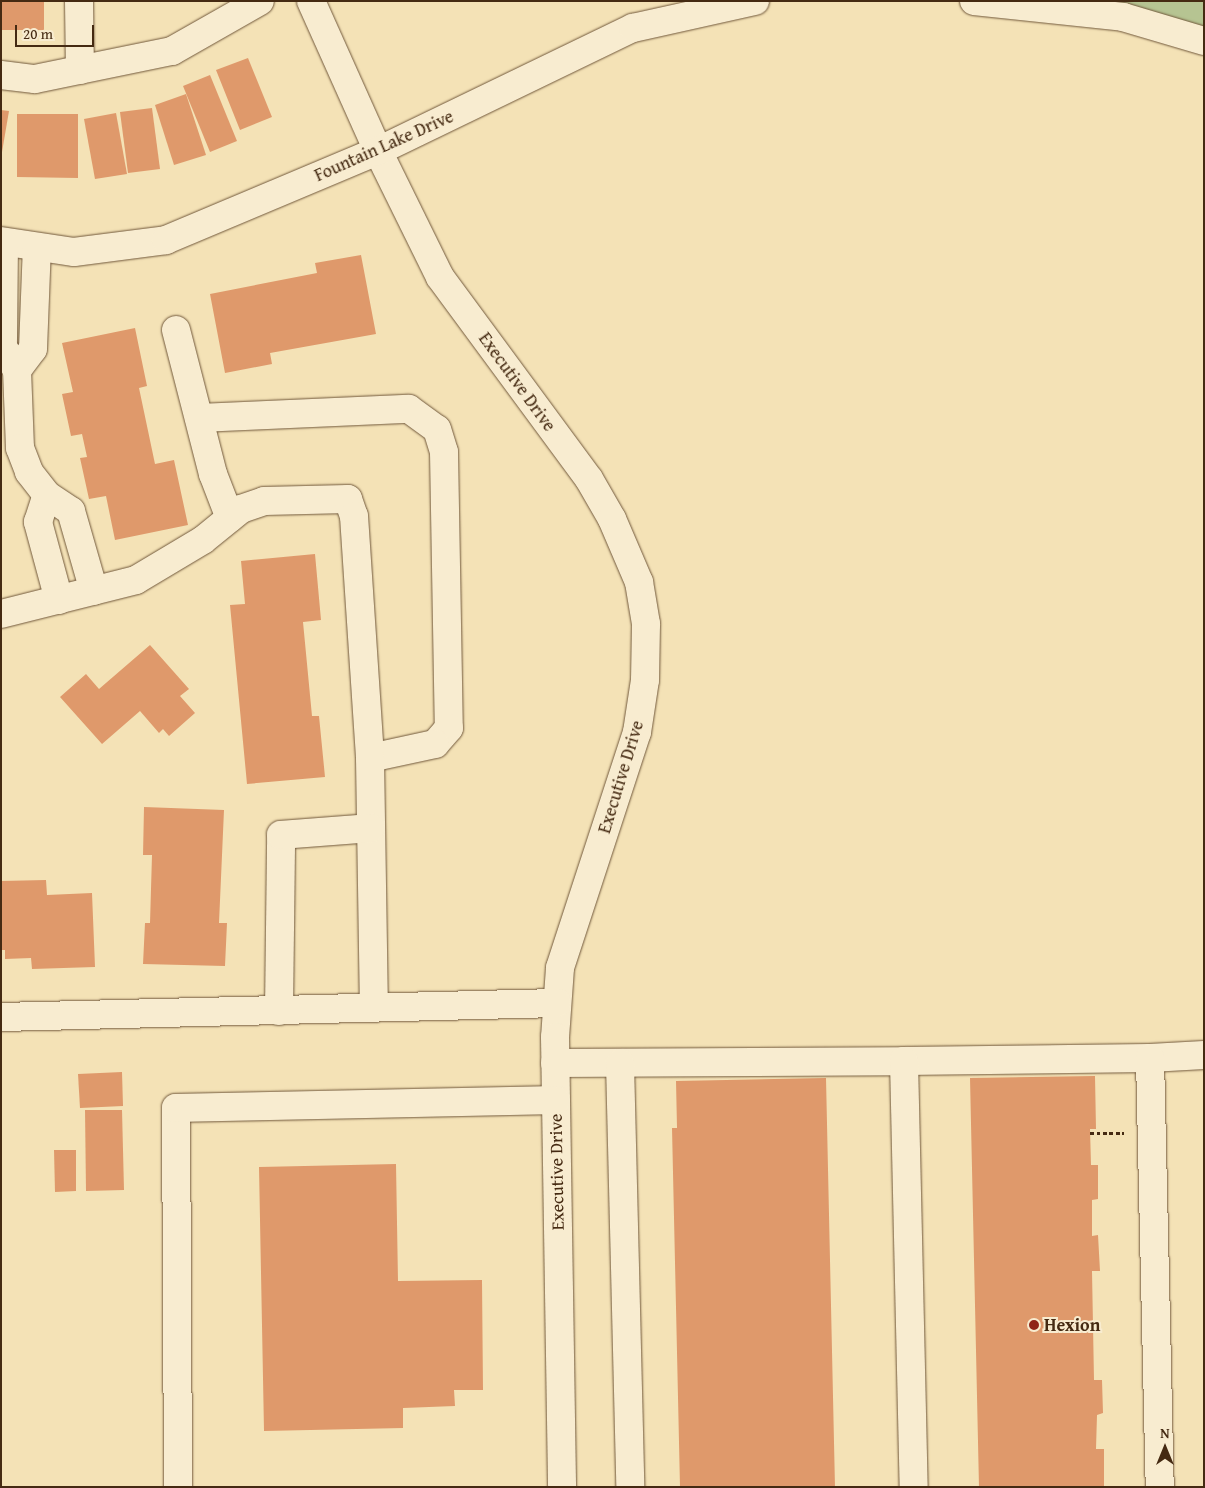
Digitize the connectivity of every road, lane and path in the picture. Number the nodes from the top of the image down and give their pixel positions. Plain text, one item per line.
1 (79, 1) edge
2 (260, 1) edge
3 (311, 1) edge
4 (755, 1) edge
5 (974, 1) edge
6 (1204, 41) edge
7 (80, 70) junction
8 (1, 74) edge
9 (378, 151) junction
10 (2, 244) edge
11 (37, 247) junction
12 (176, 330) dead end
13 (16, 370) junction
14 (198, 418) junction
15 (47, 495) junction
16 (230, 518) junction
17 (94, 591) junction
18 (58, 600) junction
19 (1, 614) edge
20 (370, 758) junction
21 (372, 828) junction
22 (557, 1003) junction
23 (374, 1007) junction
24 (279, 1011) junction
25 (1, 1017) edge
26 (1204, 1055) edge
27 (1150, 1058) junction
28 (904, 1061) junction
29 (555, 1062) junction
30 (620, 1062) junction
31 (556, 1100) junction
32 (1152, 1132) junction
33 (1090, 1133) dead end
34 (178, 1487) edge
35 (562, 1487) edge
36 (630, 1487) edge
37 (914, 1487) edge
38 (1160, 1487) edge

1 - 7 street
2 - 7 street
3 - 9 street, Executive Drive
4 - 9 street, Fountain Lake Drive
5 - 6 street
7 - 8 street
9 - 11 street, Fountain Lake Drive
9 - 22 street, Executive Drive
10 - 11 street, Fountain Lake Drive
10 - 13 street
11 - 13 street
12 - 14 street
13 - 15 street
14 - 16 street
14 - 20 street
15 - 17 street
15 - 18 street
16 - 17 street
16 - 20 street
17 - 18 street
18 - 19 street
20 - 21 street
21 - 23 street
21 - 24 street
22 - 23 street
22 - 29 street, Executive Drive
23 - 24 street
24 - 25 street
26 - 27 street
27 - 28 street
27 - 32 street
28 - 30 street
28 - 37 street
29 - 30 street
29 - 31 street, Executive Drive
30 - 36 street
31 - 34 street
31 - 35 street, Executive Drive
32 - 33 path
32 - 38 street

